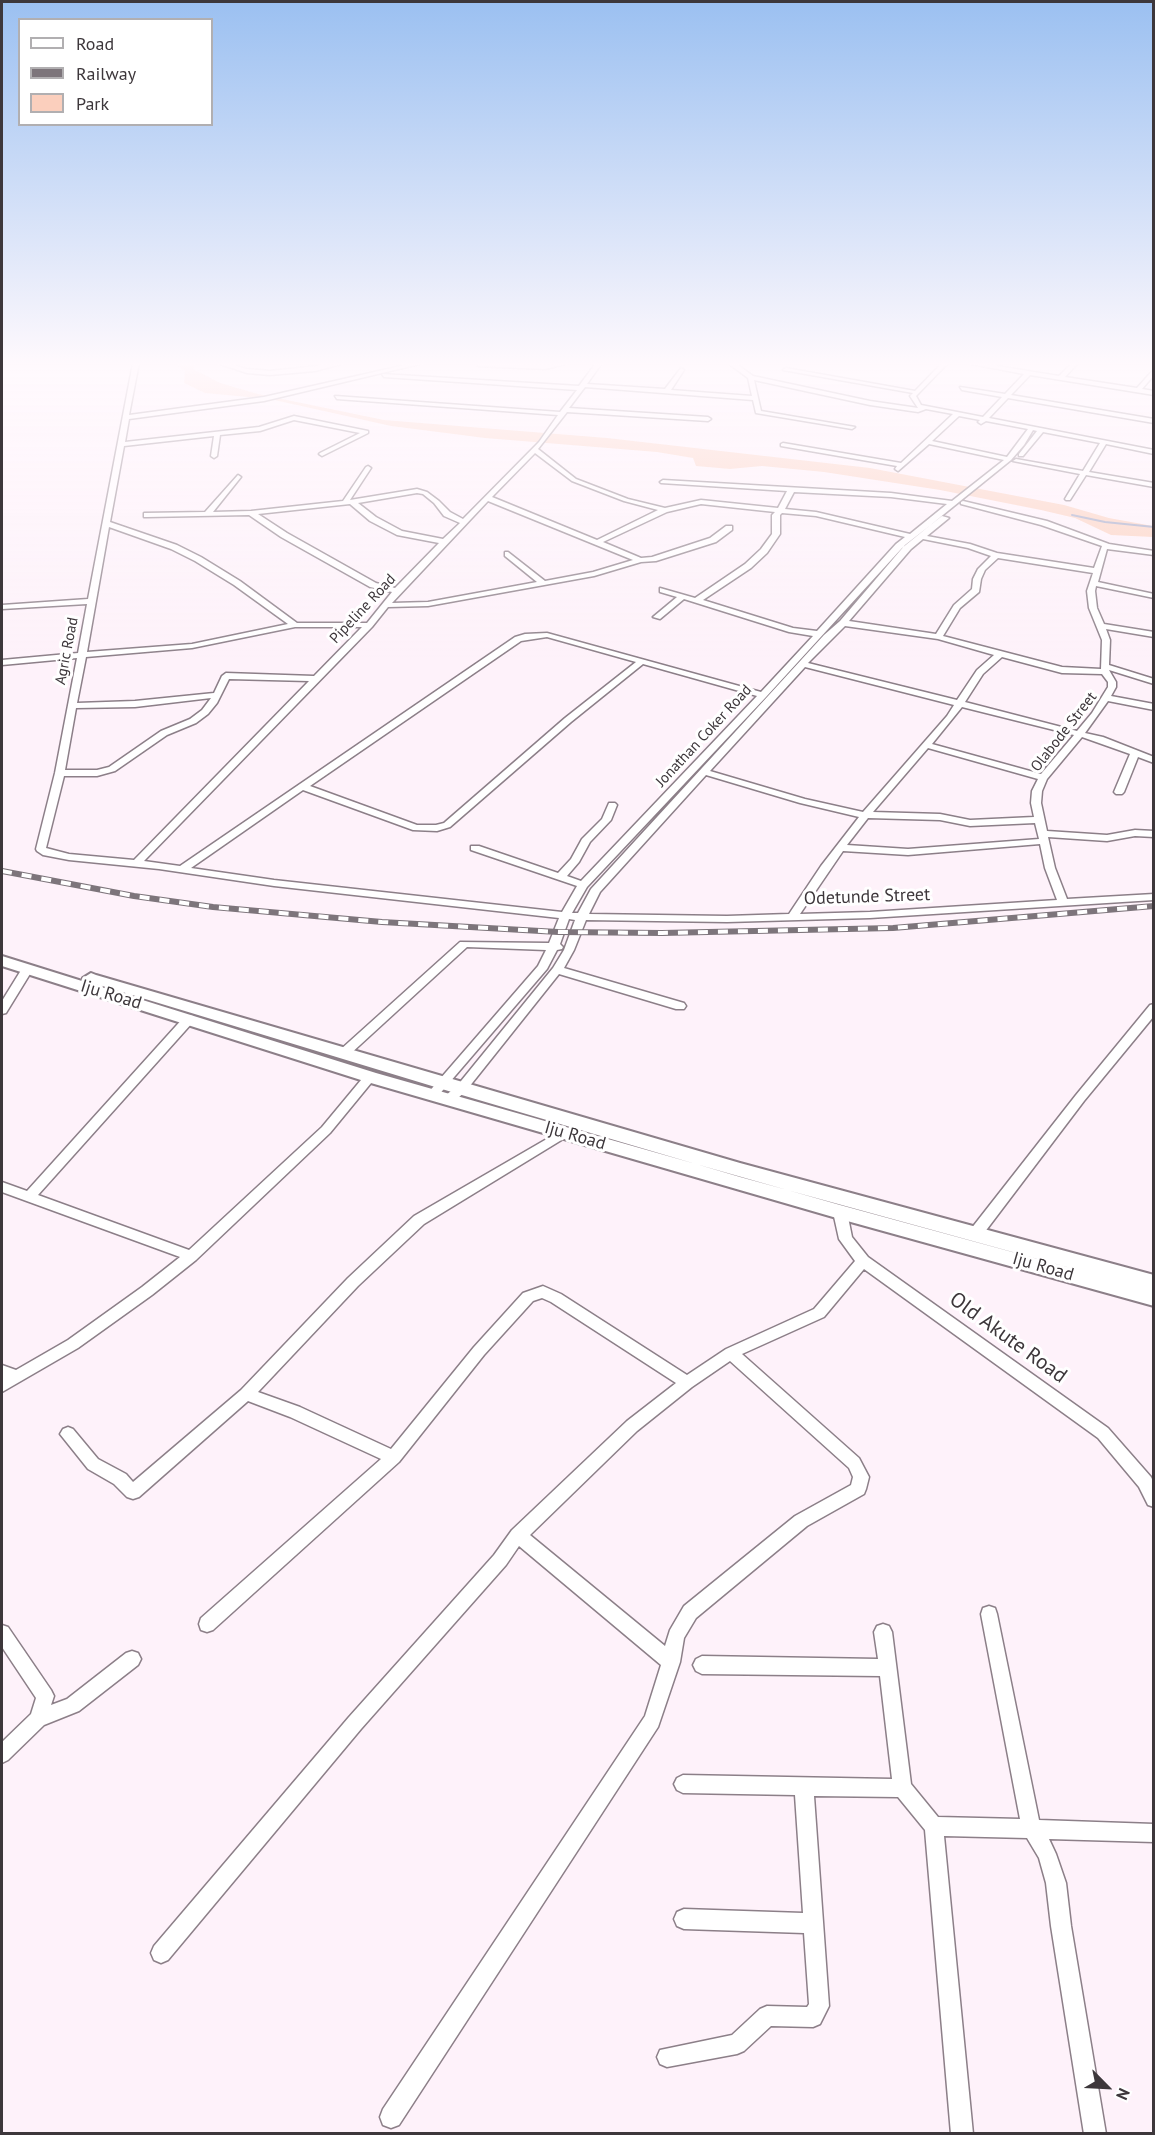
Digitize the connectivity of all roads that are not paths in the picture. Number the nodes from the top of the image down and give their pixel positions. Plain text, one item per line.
1 (117, 463) edge
2 (522, 463) edge
3 (556, 463) edge
4 (878, 463) edge
5 (906, 463) edge
6 (1010, 463) edge
7 (1029, 463) edge
8 (1090, 463) edge
9 (368, 468) dead end
10 (1084, 472) junction
11 (238, 477) dead end
12 (663, 482) dead end
13 (1154, 485) edge
14 (791, 491) junction
15 (487, 498) junction
16 (1068, 499) dead end
17 (349, 503) junction
18 (958, 503) junction
19 (665, 510) junction
20 (780, 511) junction
21 (208, 513) junction
22 (251, 513) junction
23 (147, 515) dead end
24 (464, 522) junction
25 (106, 524) junction
26 (729, 528) dead end
27 (909, 536) junction
28 (923, 537) junction
29 (445, 542) junction
30 (598, 542) junction
31 (1108, 546) junction
32 (508, 554) dead end
33 (1154, 554) edge
34 (996, 555) junction
35 (640, 560) junction
36 (1096, 571) junction
37 (543, 583) junction
38 (1092, 583) junction
39 (663, 590) dead end
40 (397, 591) junction
41 (683, 596) junction
42 (1154, 596) edge
43 (697, 600) junction
44 (91, 601) junction
45 (387, 605) junction
46 (2, 607) edge
47 (657, 617) dead end
48 (843, 623) junction
49 (369, 625) junction
50 (295, 626) junction
51 (1101, 626) junction
52 (818, 634) junction
53 (1154, 635) edge
54 (938, 637) junction
55 (1000, 654) junction
56 (80, 656) junction
57 (2, 662) edge
58 (640, 663) junction
59 (804, 664) junction
60 (1104, 669) junction
61 (316, 679) junction
62 (1154, 682) edge
63 (216, 695) junction
64 (763, 695) junction
65 (1108, 698) junction
66 (960, 703) junction
67 (71, 706) junction
68 (1154, 707) edge
69 (1081, 734) junction
70 (926, 745) junction
71 (1136, 753) junction
72 (1154, 760) edge
73 (60, 772) junction
74 (704, 772) junction
75 (1043, 778) junction
76 (301, 786) junction
77 (1119, 792) dead end
78 (612, 805) dead end
79 (865, 815) junction
80 (1040, 820) junction
81 (1154, 834) edge
82 (1044, 838) junction
83 (475, 848) dead end
84 (841, 848) junction
85 (136, 864) junction
86 (182, 869) junction
87 (560, 877) junction
88 (583, 885) junction
89 (1154, 897) edge
90 (1064, 904) junction
91 (565, 915) junction
92 (793, 916) junction
93 (581, 917) junction
94 (553, 947) junction
95 (570, 947) junction
96 (2, 950) edge
97 (2, 961) edge
98 (27, 969) junction
99 (557, 970) junction
100 (680, 1006) dead end
101 (1154, 1008) edge
102 (2, 1010) edge
103 (189, 1019) junction
104 (344, 1053) junction
105 (370, 1077) junction
106 (446, 1091) junction
107 (564, 1133) junction
108 (2, 1186) edge
109 (29, 1197) junction
110 (840, 1212) junction
111 (976, 1233) junction
112 (191, 1256) junction
113 (863, 1261) junction
114 (1154, 1283) edge
115 (1154, 1298) edge
116 (731, 1353) junction
117 (2, 1371) edge
118 (17, 1377) junction
119 (687, 1383) junction
120 (2, 1386) edge
121 (246, 1394) junction
122 (68, 1434) dead end
123 (394, 1457) junction
124 (1149, 1484) edge
125 (1154, 1500) edge
126 (518, 1535) junction
127 (989, 1614) dead end
128 (207, 1624) dead end
129 (883, 1632) dead end
130 (2, 1633) edge
131 (132, 1659) dead end
132 (671, 1662) junction
133 (702, 1665) dead end
134 (887, 1668) junction
135 (38, 1719) junction
136 (2, 1754) edge
137 (683, 1784) dead end
138 (804, 1785) junction
139 (902, 1788) junction
140 (934, 1826) junction
141 (1031, 1828) junction
142 (1154, 1833) edge
143 (684, 1918) dead end
144 (812, 1923) junction
145 (161, 1953) dead end
146 (668, 2056) dead end
147 (391, 2117) dead end
148 (962, 2133) edge
149 (1095, 2133) edge

1 - 25 street, Agric Road
2 - 15 street, Pipeline Road
3 - 19 street
4 - 5 street
6 - 18 street, Jonathan Coker Road
7 - 10 street
8 - 10 street
9 - 17 street
10 - 13 street
10 - 16 street
11 - 21 street
12 - 14 street
14 - 18 street
14 - 20 street
15 - 24 street, Pipeline Road
15 - 30 street
17 - 22 street
17 - 24 street
17 - 29 street
18 - 27 street, Jonathan Coker Road
18 - 28 street, Jonathan Coker Road
18 - 31 street
19 - 20 street
19 - 30 street
20 - 27 street
20 - 43 street
21 - 22 street
21 - 23 street
22 - 40 street
24 - 29 street, Pipeline Road
25 - 44 street, Agric Road
25 - 50 street
26 - 35 street
27 - 52 street, Jonathan Coker Road
28 - 34 street
28 - 48 street, Jonathan Coker Road
29 - 40 street, Pipeline Road
30 - 35 street
31 - 33 street
31 - 36 street, Olabode Street
32 - 37 street
34 - 36 street
34 - 54 street
35 - 37 street
36 - 38 street, Olabode Street
37 - 45 street
38 - 42 street
38 - 51 street, Olabode Street
39 - 41 street
40 - 45 street, Pipeline Road
41 - 43 street
41 - 47 street
43 - 52 street
44 - 46 street
44 - 56 street, Agric Road
45 - 49 street, Pipeline Road
48 - 54 street
48 - 59 street, Jonathan Coker Road
49 - 50 street
49 - 61 street, Pipeline Road
50 - 56 street
51 - 53 street
51 - 60 street, Olabode Street
52 - 64 street, Jonathan Coker Road
54 - 55 street
55 - 60 street
55 - 66 street
56 - 57 street
56 - 67 street, Agric Road
58 - 64 street
58 - 76 street
58 - 76 street
59 - 66 street
59 - 74 street, Jonathan Coker Road
60 - 62 street
60 - 65 street, Olabode Street
61 - 63 street
61 - 85 street, Pipeline Road
63 - 67 street
63 - 73 street
64 - 88 street, Jonathan Coker Road
65 - 68 street
65 - 69 street, Olabode Street
66 - 69 street
66 - 70 street
67 - 73 street, Agric Road
69 - 71 street
69 - 75 street, Olabode Street
70 - 75 street
70 - 79 street
71 - 72 street
71 - 77 street
73 - 85 street, Agric Road
74 - 79 street
74 - 93 street, Jonathan Coker Road
75 - 80 street, Olabode Street
76 - 86 street
78 - 87 street
79 - 80 street
79 - 84 street
80 - 82 street, Olabode Street
81 - 82 street
82 - 84 street
82 - 90 street, Olabode Street
83 - 87 street
84 - 92 street
85 - 86 street, Odetunde Street
86 - 91 street, Odetunde Street
87 - 88 street
88 - 91 street, Jonathan Coker Road
89 - 90 street, Odetunde Street
90 - 92 street, Odetunde Street
91 - 93 street, Odetunde Street
91 - 94 street, Jonathan Coker Road
92 - 93 street, Odetunde Street
93 - 95 street, Jonathan Coker Road
94 - 95 street
94 - 104 street
94 - 106 street, Jonathan Coker Road
95 - 99 street, Jonathan Coker Road
96 - 104 main road, Iju Road
97 - 98 main road, Iju Road
98 - 102 street
98 - 103 main road, Iju Road
99 - 100 street
99 - 106 street, Jonathan Coker Road
101 - 111 street
103 - 105 main road, Iju Road
103 - 109 street
104 - 106 main road, Iju Road
105 - 106 main road, Iju Road
105 - 112 street
106 - 107 main road, Iju Road
106 - 111 main road, Iju Road
107 - 110 main road, Iju Road
107 - 121 street
108 - 109 street
109 - 112 street
110 - 113 street, Old Akute Road
110 - 115 main road, Iju Road
111 - 114 main road, Iju Road
112 - 118 street
113 - 116 street
113 - 124 street, Old Akute Road
116 - 119 street
116 - 132 street
117 - 118 street
118 - 120 street
119 - 123 street
119 - 126 street
121 - 122 street
121 - 123 street
123 - 128 street
124 - 125 street, Old Akute Road
126 - 132 street
126 - 145 street
127 - 141 street
129 - 134 street
130 - 135 street
131 - 135 street
132 - 147 street
133 - 134 street
134 - 139 street
135 - 136 street
137 - 138 street
138 - 139 street
138 - 144 street
139 - 140 street
140 - 141 street
140 - 148 street
141 - 142 street
141 - 149 street
143 - 144 street
144 - 146 street

